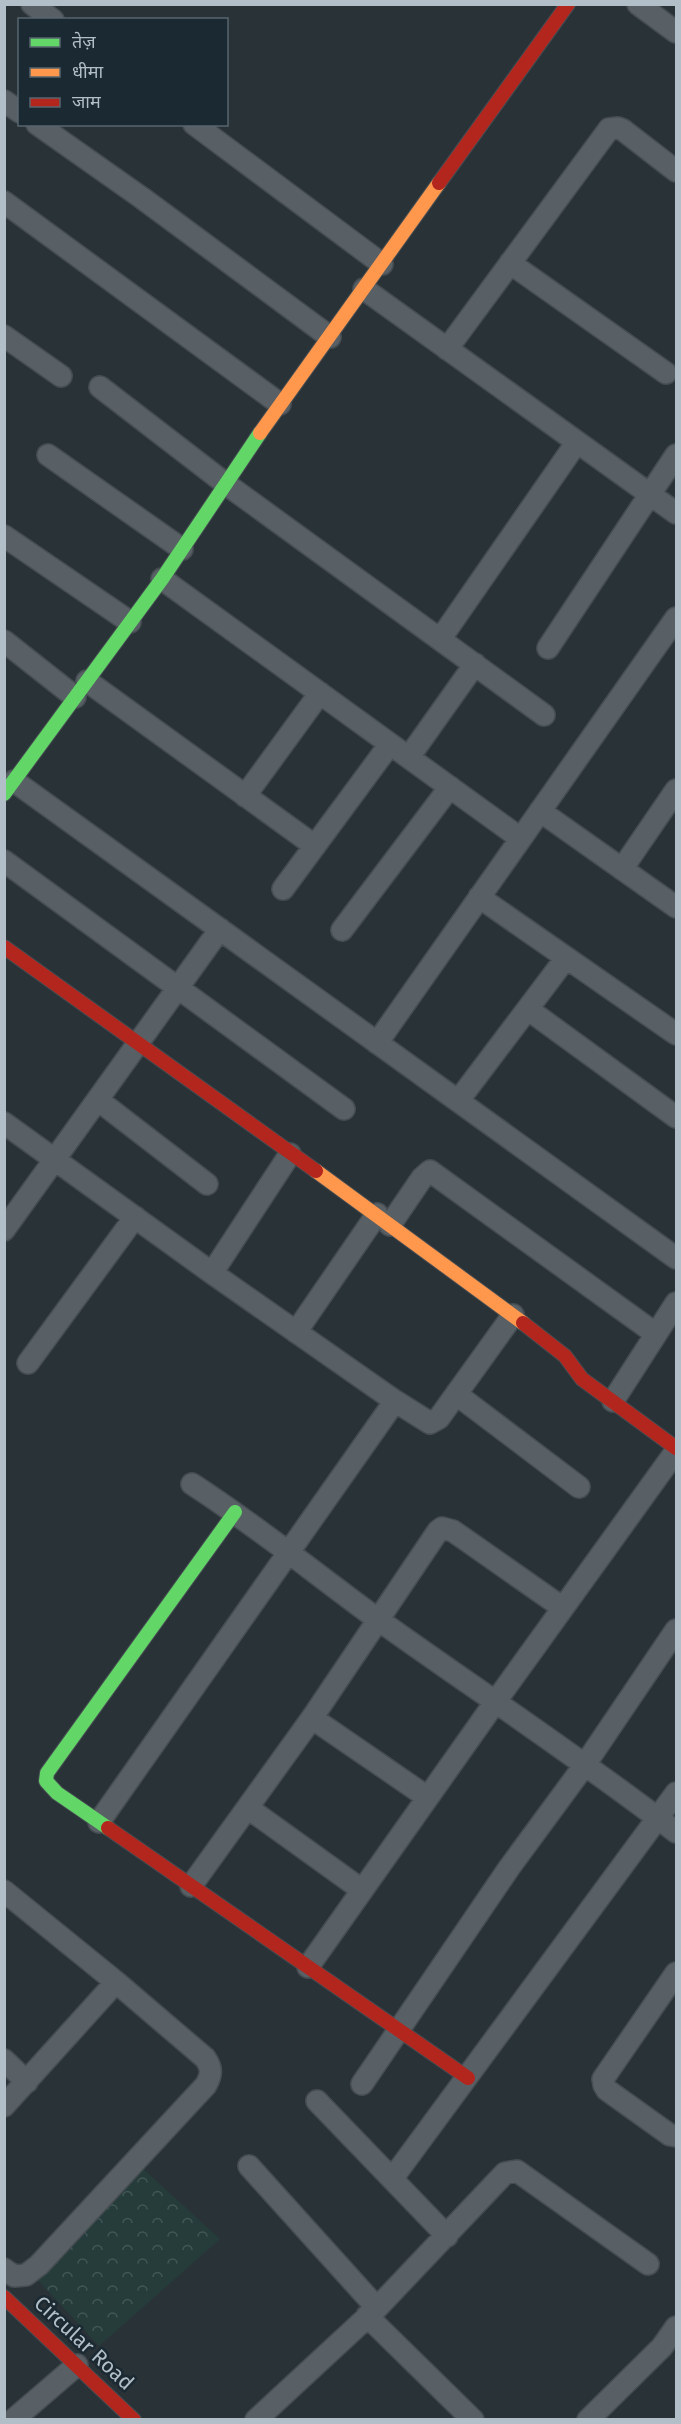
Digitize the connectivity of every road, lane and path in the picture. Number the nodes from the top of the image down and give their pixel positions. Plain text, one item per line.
1 (32, 4) edge
2 (568, 4) edge
3 (638, 4) edge
4 (50, 18) edge
5 (676, 32) edge
6 (4, 101) edge
7 (18, 111) edge
8 (40, 126) edge
9 (197, 126) edge
10 (676, 171) edge
11 (4, 202) edge
12 (510, 263) junction
13 (382, 264) junction
14 (364, 289) junction
15 (4, 336) edge
16 (330, 337) junction
17 (447, 349) junction
18 (666, 373) dead end
19 (61, 376) dead end
20 (100, 387) dead end
21 (280, 404) junction
22 (577, 442) junction
23 (48, 455) dead end
24 (676, 455) edge
25 (226, 484) junction
26 (651, 494) junction
27 (676, 513) edge
28 (4, 536) edge
29 (182, 549) junction
30 (162, 579) junction
31 (676, 618) edge
32 (130, 622) junction
33 (441, 638) junction
34 (4, 641) edge
35 (548, 648) dead end
36 (475, 664) junction
37 (81, 689) junction
38 (320, 693) junction
39 (544, 715) dead end
40 (390, 744) junction
41 (409, 757) junction
42 (450, 787) junction
43 (9, 788) edge
44 (676, 794) edge
45 (245, 796) junction
46 (540, 811) junction
47 (520, 838) junction
48 (315, 846) junction
49 (4, 861) edge
50 (622, 869) junction
51 (283, 889) dead end
52 (479, 897) junction
53 (676, 907) edge
54 (220, 929) junction
55 (342, 930) dead end
56 (4, 947) edge
57 (566, 957) junction
58 (178, 989) junction
59 (529, 1010) junction
60 (674, 1028) edge
61 (377, 1043) junction
62 (138, 1045) junction
63 (98, 1100) junction
64 (458, 1101) junction
65 (344, 1109) dead end
66 (676, 1117) edge
67 (4, 1123) edge
68 (290, 1154) junction
69 (55, 1159) junction
70 (207, 1184) dead end
71 (135, 1217) junction
72 (383, 1219) junction
73 (4, 1230) edge
74 (676, 1258) edge
75 (212, 1273) junction
76 (676, 1303) edge
77 (513, 1315) junction
78 (296, 1332) junction
79 (656, 1334) junction
80 (28, 1363) dead end
81 (456, 1394) junction
82 (395, 1401) junction
83 (613, 1401) junction
84 (676, 1450) edge
85 (192, 1484) dead end
86 (579, 1487) dead end
87 (235, 1512) junction
88 (289, 1554) junction
89 (563, 1608) junction
90 (380, 1620) junction
91 (676, 1630) edge
92 (496, 1701) junction
93 (312, 1718) junction
94 (584, 1766) junction
95 (676, 1793) edge
96 (427, 1797) junction
97 (248, 1808) junction
98 (659, 1819) junction
99 (99, 1822) junction
100 (676, 1832) edge
101 (191, 1886) junction
102 (362, 1890) junction
103 (4, 1891) edge
104 (308, 1967) junction
105 (676, 1973) edge
106 (116, 1982) junction
107 (398, 2030) junction
108 (4, 2060) edge
109 (468, 2078) junction
110 (27, 2082) junction
111 (362, 2084) dead end
112 (317, 2101) dead end
113 (4, 2106) edge
114 (676, 2136) edge
115 (249, 2166) dead end
116 (392, 2179) junction
117 (447, 2236) junction
118 (648, 2264) dead end
119 (4, 2269) edge
120 (4, 2297) edge
121 (372, 2312) junction
122 (676, 2327) edge
123 (77, 2365) junction
124 (13, 2420) edge
125 (134, 2420) edge
126 (256, 2420) edge
127 (473, 2420) edge
128 (588, 2420) edge

1 - 4 street
2 - 13 street
3 - 5 street
6 - 7 street
8 - 16 street
9 - 13 street
10 - 12 street
11 - 21 street
12 - 17 street
12 - 18 street
13 - 14 street
14 - 16 street
14 - 17 street
15 - 19 street
16 - 21 street
17 - 22 street
20 - 25 street
21 - 25 street
22 - 26 street
22 - 33 street
23 - 29 street
24 - 26 street
25 - 29 street
25 - 33 street
26 - 27 street
26 - 35 street
28 - 32 street
29 - 30 street
30 - 32 street
30 - 38 street
31 - 46 street
32 - 37 street
33 - 36 street
34 - 37 street
36 - 39 street
36 - 41 street
37 - 43 street
37 - 45 street
38 - 40 street
38 - 45 street
40 - 41 street
40 - 48 street
41 - 42 street
42 - 47 street
42 - 55 street
43 - 54 street
44 - 50 street
45 - 48 street
46 - 47 street
46 - 50 street
47 - 52 street
48 - 51 street
49 - 58 street
50 - 53 street
52 - 57 street
52 - 61 street
54 - 58 street
54 - 61 street
56 - 62 street
57 - 59 street
57 - 60 street
58 - 62 street
58 - 65 street
59 - 64 street
59 - 66 street
61 - 64 street
62 - 63 street
62 - 68 street
63 - 69 street
63 - 70 street
64 - 74 street
67 - 69 street
68 - 72 street
68 - 75 street
69 - 71 street
69 - 73 street
71 - 75 street
71 - 80 street
72 - 77 street
72 - 78 street
72 - 79 street
75 - 78 street
76 - 79 street
77 - 81 street
77 - 83 street
78 - 82 street
79 - 83 street
81 - 82 street
81 - 86 street
82 - 88 street
83 - 84 street
84 - 89 street
85 - 87 street
87 - 88 street
87 - 99 street
88 - 90 street
88 - 99 street
89 - 90 street
89 - 92 street
90 - 92 street
90 - 93 street
91 - 94 street
92 - 94 street
92 - 96 street
93 - 96 street
93 - 97 street
94 - 98 street
94 - 107 street
95 - 98 street
96 - 102 street
97 - 101 street
97 - 102 street
98 - 100 street
98 - 109 street
99 - 101 street
101 - 104 street
102 - 104 street
103 - 106 street
104 - 107 street
105 - 114 street
106 - 110 street
106 - 119 street
107 - 109 street
107 - 111 street
108 - 110 street
109 - 116 street
110 - 113 street
112 - 116 street
115 - 121 street
116 - 117 street
117 - 118 street
117 - 121 street
120 - 123 street, Circular Road
121 - 126 street
121 - 127 street
122 - 128 street
123 - 124 street
123 - 125 street, Circular Road

